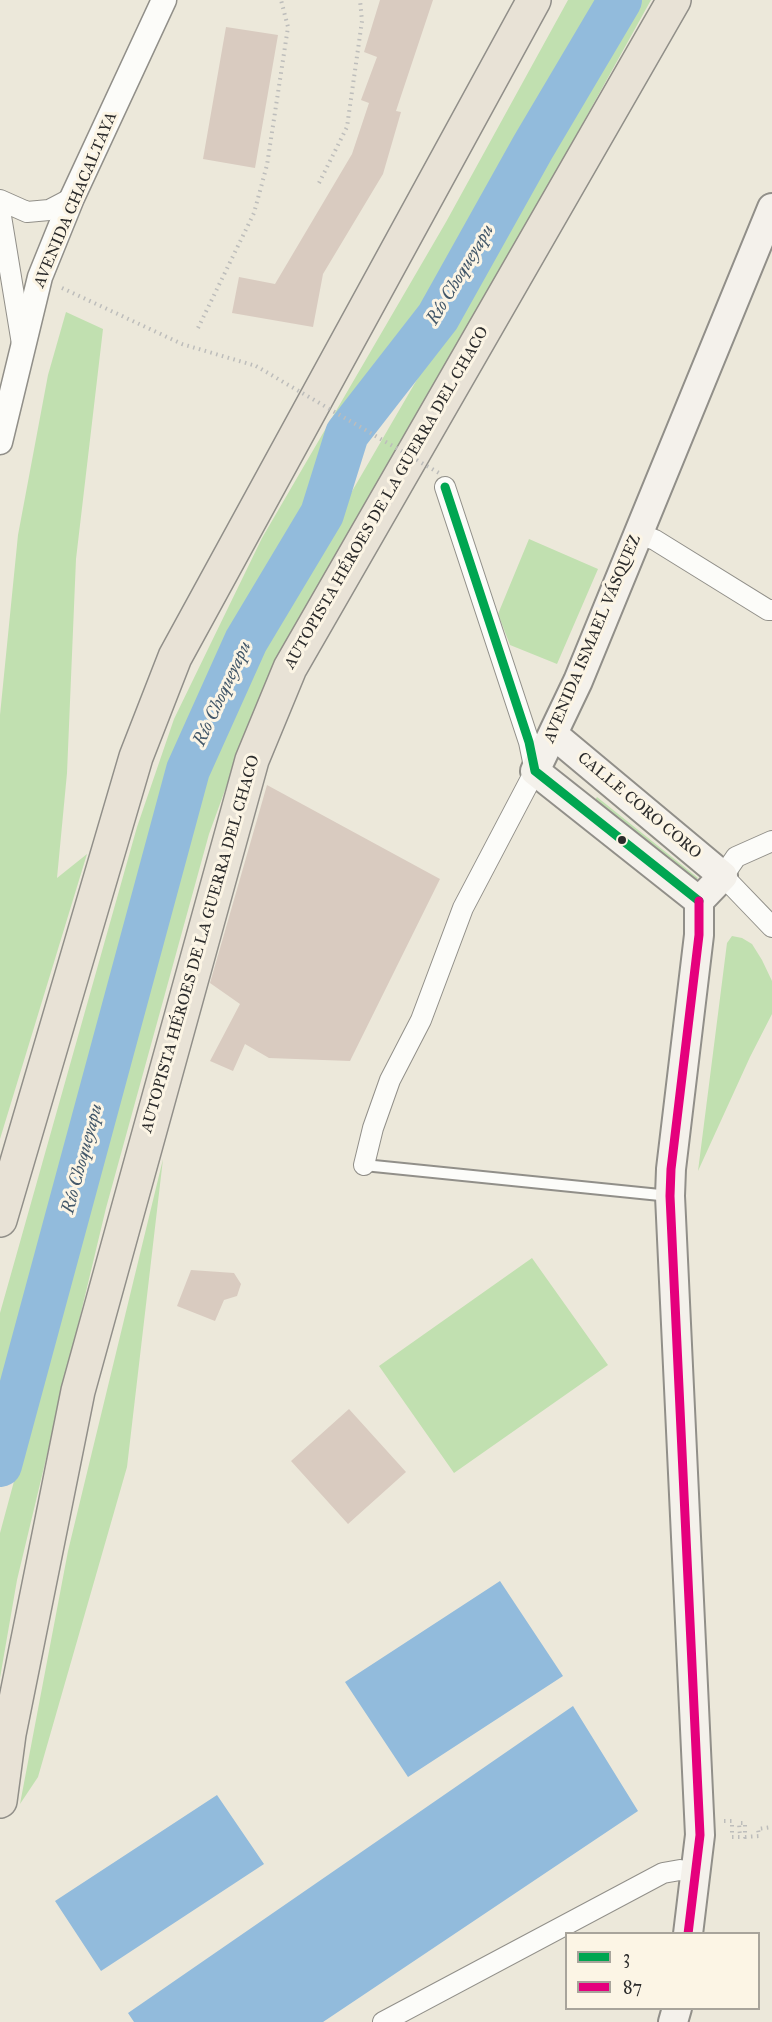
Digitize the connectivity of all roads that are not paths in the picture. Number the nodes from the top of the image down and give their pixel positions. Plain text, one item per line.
1 (165, 0) edge
2 (534, 0) edge
3 (674, 0) edge
4 (72, 198) junction
5 (0, 200) edge
6 (772, 208) edge
7 (0, 210) edge
8 (22, 349) junction
9 (0, 442) edge
10 (442, 480) road end
11 (637, 533) junction
12 (772, 610) edge
13 (554, 735) junction
14 (535, 771) junction
15 (772, 841) edge
16 (723, 876) junction
17 (699, 901) junction
18 (772, 926) edge
19 (364, 1165) joint
20 (670, 1196) junction
21 (0, 1220) edge
22 (0, 1801) edge
23 (696, 1873) junction
24 (688, 1932) edge
25 (383, 2022) edge

1 - 4 street, AVENIDA CHACALTAYA
2 - 21 highway
3 - 22 highway, AUTOPISTA HÉROES DE LA GUERRA DEL CHACO
4 - 5 street
4 - 8 street, AVENIDA CHACALTAYA
6 - 11 main road, AVENIDA ISMAEL VÁSQUEZ
7 - 8 street
8 - 9 street, AVENIDA CHACALTAYA
10 - 14 street
11 - 12 street
11 - 13 main road, AVENIDA ISMAEL VÁSQUEZ
13 - 14 main road, AVENIDA ISMAEL VÁSQUEZ
13 - 16 main road, CALLE CORO CORO
14 - 17 main road
14 - 19 street, AVENIDA ISMAEL VÁSQUEZ
15 - 16 street
16 - 17 main road
16 - 18 street, CALLE CORO CORO
17 - 20 main road
19 - 20 lane
20 - 23 main road
23 - 24 main road
23 - 25 street

